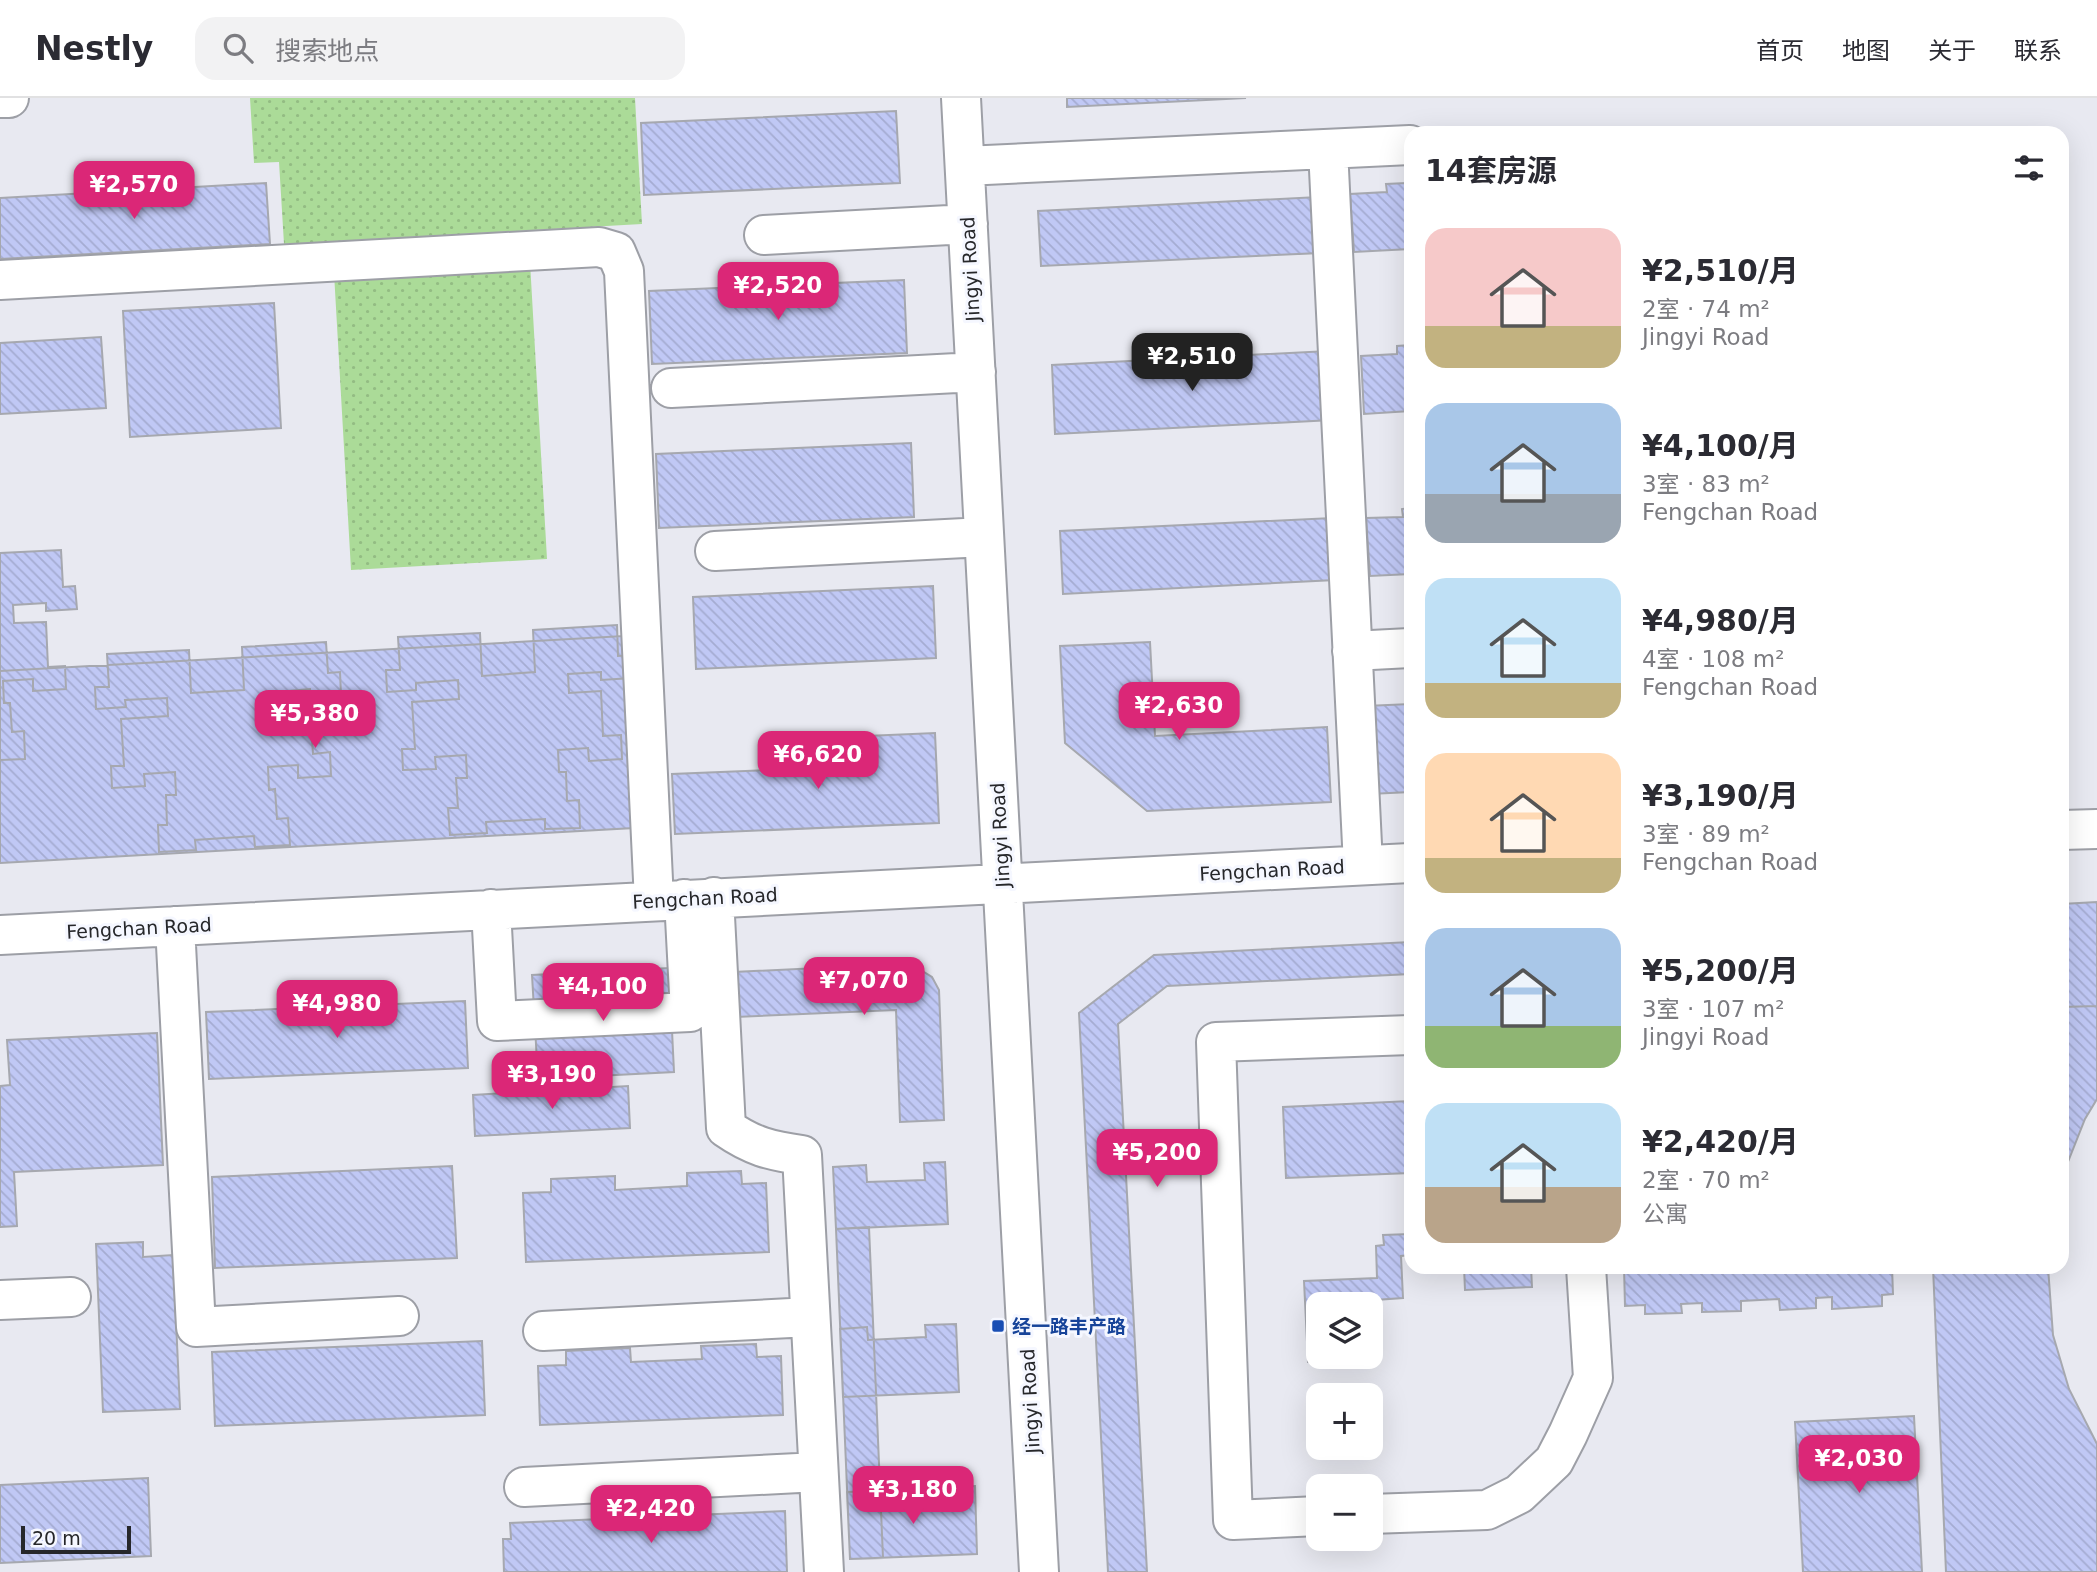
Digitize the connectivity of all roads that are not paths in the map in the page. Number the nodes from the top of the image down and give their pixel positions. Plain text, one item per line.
1 (0, 98) edge
2 (9, 98) edge
3 (961, 98) edge
4 (1404, 145) edge
5 (1328, 149) junction
6 (965, 166) junction
7 (968, 224) junction
8 (764, 235) dead end
9 (0, 280) edge
10 (976, 372) junction
11 (671, 388) dead end
12 (984, 537) junction
13 (715, 551) dead end
14 (1404, 648) edge
15 (1352, 651) junction
16 (2097, 828) edge
17 (2069, 830) edge
18 (1404, 863) edge
19 (1363, 865) junction
20 (1003, 883) junction
21 (684, 899) junction
22 (491, 909) junction
23 (175, 926) junction
24 (0, 935) edge
25 (1404, 1035) edge
26 (1586, 1274) edge
27 (71, 1297) dead end
28 (0, 1300) edge
29 (399, 1316) dead end
30 (810, 1317) junction
31 (544, 1331) dead end
32 (818, 1472) junction
33 (524, 1487) dead end
34 (1383, 1514) edge
35 (1306, 1517) edge
36 (824, 1572) edge
37 (1039, 1572) edge

1 - 2 street
3 - 6 street, Jingyi Road
4 - 5 street
5 - 6 street
5 - 15 street
6 - 7 street, Jingyi Road
7 - 8 street
7 - 10 street, Jingyi Road
9 - 21 street
10 - 11 street
10 - 12 street, Jingyi Road
12 - 13 street
12 - 20 street, Jingyi Road
14 - 15 street
15 - 19 street
16 - 17 street
18 - 19 street, Fengchan Road
19 - 20 street, Fengchan Road
20 - 21 street, Fengchan Road
20 - 37 street, Jingyi Road
21 - 22 street, Fengchan Road
21 - 22 street
21 - 30 street
22 - 23 street, Fengchan Road
23 - 24 street, Fengchan Road
23 - 29 street
25 - 35 street
26 - 34 street
27 - 28 street
30 - 31 street
30 - 32 street
32 - 33 street
32 - 36 street

